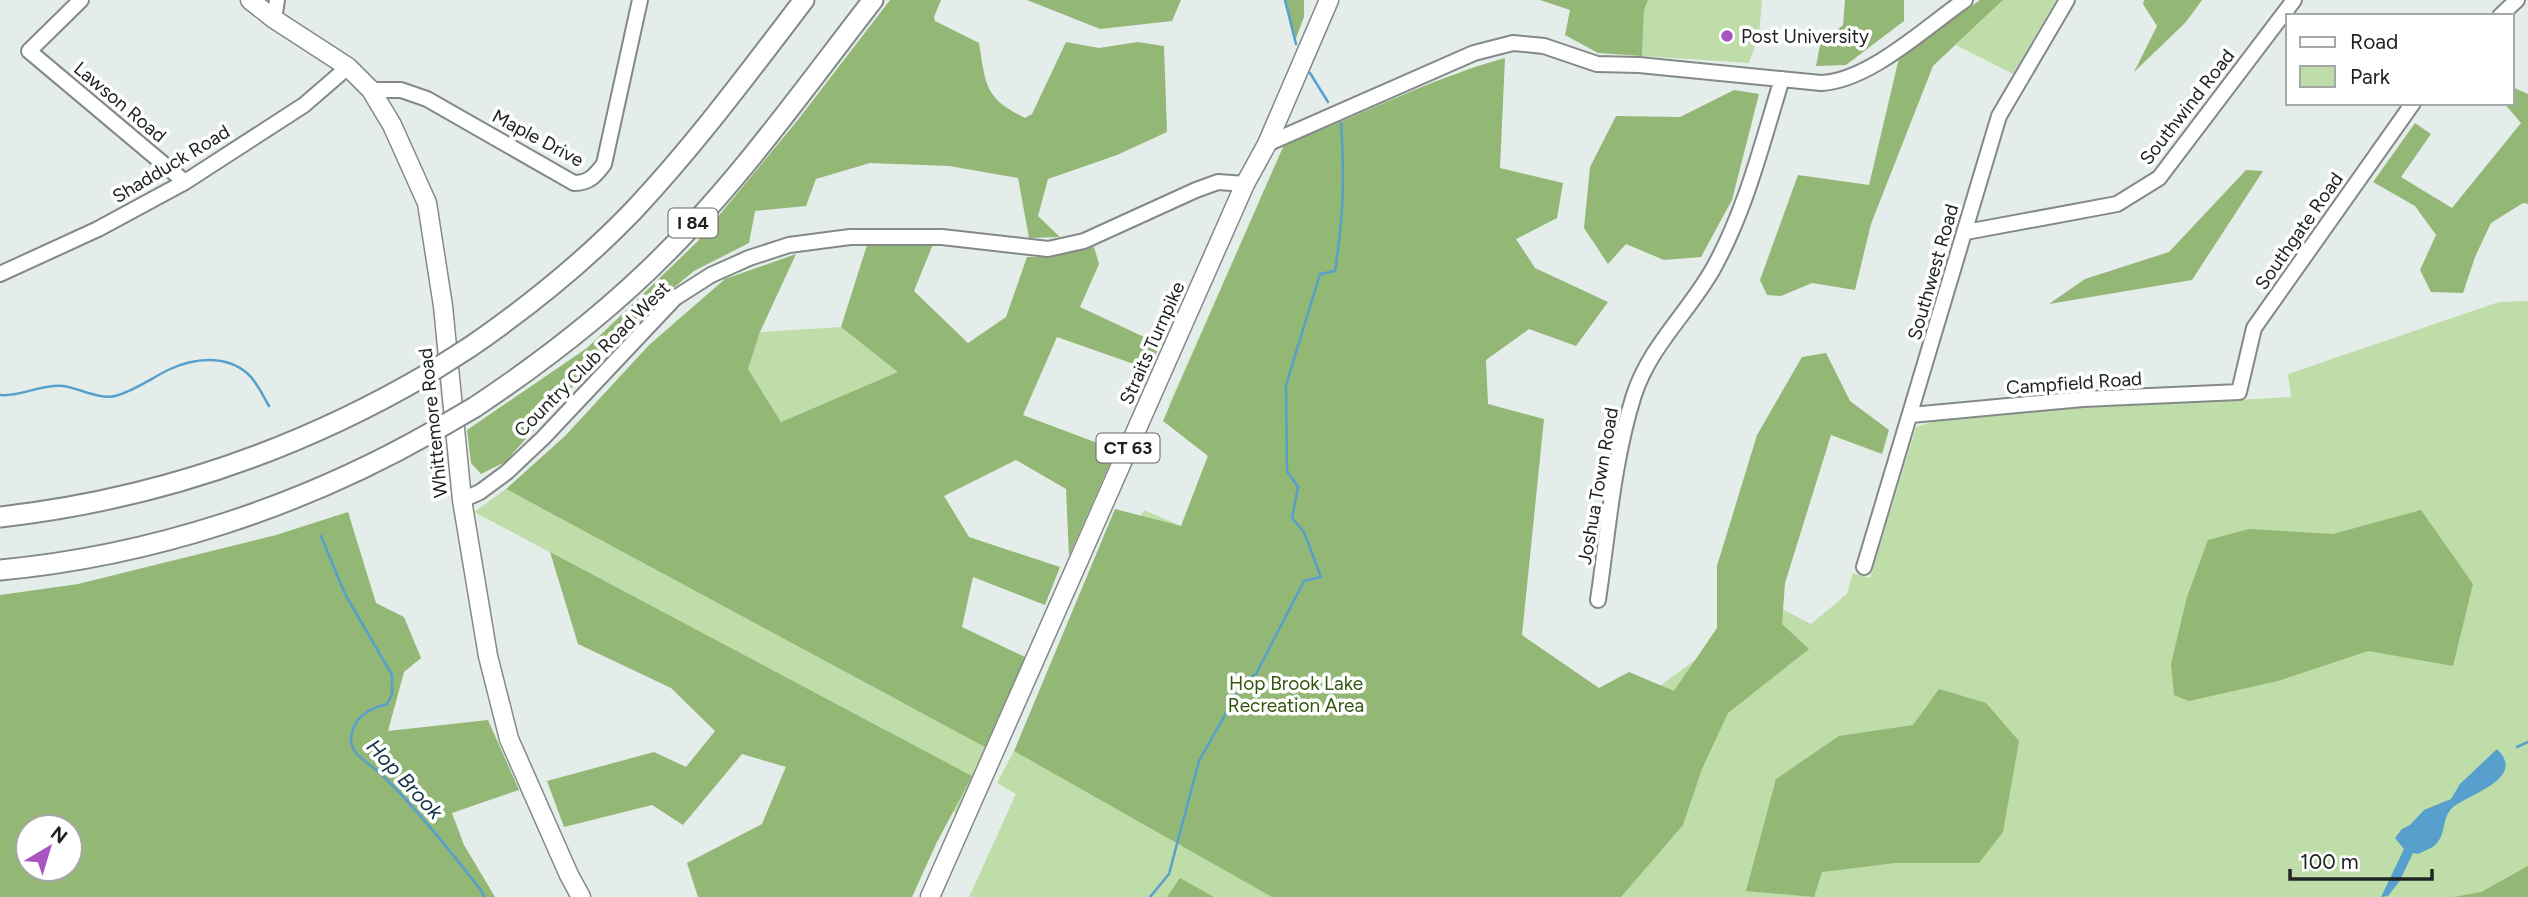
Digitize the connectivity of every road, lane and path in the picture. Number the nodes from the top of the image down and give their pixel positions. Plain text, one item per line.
1 (81, 0) edge
2 (250, 0) edge
3 (277, 0) edge
4 (640, 0) edge
5 (804, 0) edge
6 (873, 0) edge
7 (1329, 0) edge
8 (1965, 0) edge
9 (2067, 0) edge
10 (2294, 0) edge
11 (2517, 0) edge
12 (2502, 14) edge
13 (274, 19) junction
14 (348, 67) junction
15 (1782, 79) junction
16 (371, 90) junction
17 (2412, 105) edge
18 (1267, 144) junction
19 (186, 182) junction
20 (1245, 184) junction
21 (1966, 232) junction
22 (0, 274) edge
23 (2239, 392) joint
24 (1911, 415) junction
25 (461, 499) junction
26 (0, 517) edge
27 (1864, 567) dead end
28 (0, 570) edge
29 (1598, 600) dead end
30 (581, 897) edge
31 (930, 897) edge

1 - 19 street, Lawson Road
2 - 13 main road, Whittemore Road
3 - 13 street
4 - 16 street, Maple Drive
5 - 26 highway, I 84, bridge
6 - 28 highway, I 84, bridge
7 - 18 main road, Straits Turnpike / CT 63
8 - 15 street
9 - 21 street, Southwest Road
10 - 21 street, Southwind Road
11 - 12 street
13 - 14 main road, Whittemore Road
14 - 16 main road, Whittemore Road
14 - 19 street, Shadduck Road
15 - 18 street
15 - 29 street, Joshua Town Road
16 - 25 main road, Whittemore Road
17 - 23 street, Southgate Road
18 - 20 main road, Straits Turnpike / CT 63
19 - 22 street, Shadduck Road
20 - 25 street, Country Club Road West
20 - 31 main road, Straits Turnpike / CT 63
21 - 24 street, Southwest Road
23 - 24 street, Campfield Road
24 - 27 street, Southwest Road
25 - 30 main road, Whittemore Road

